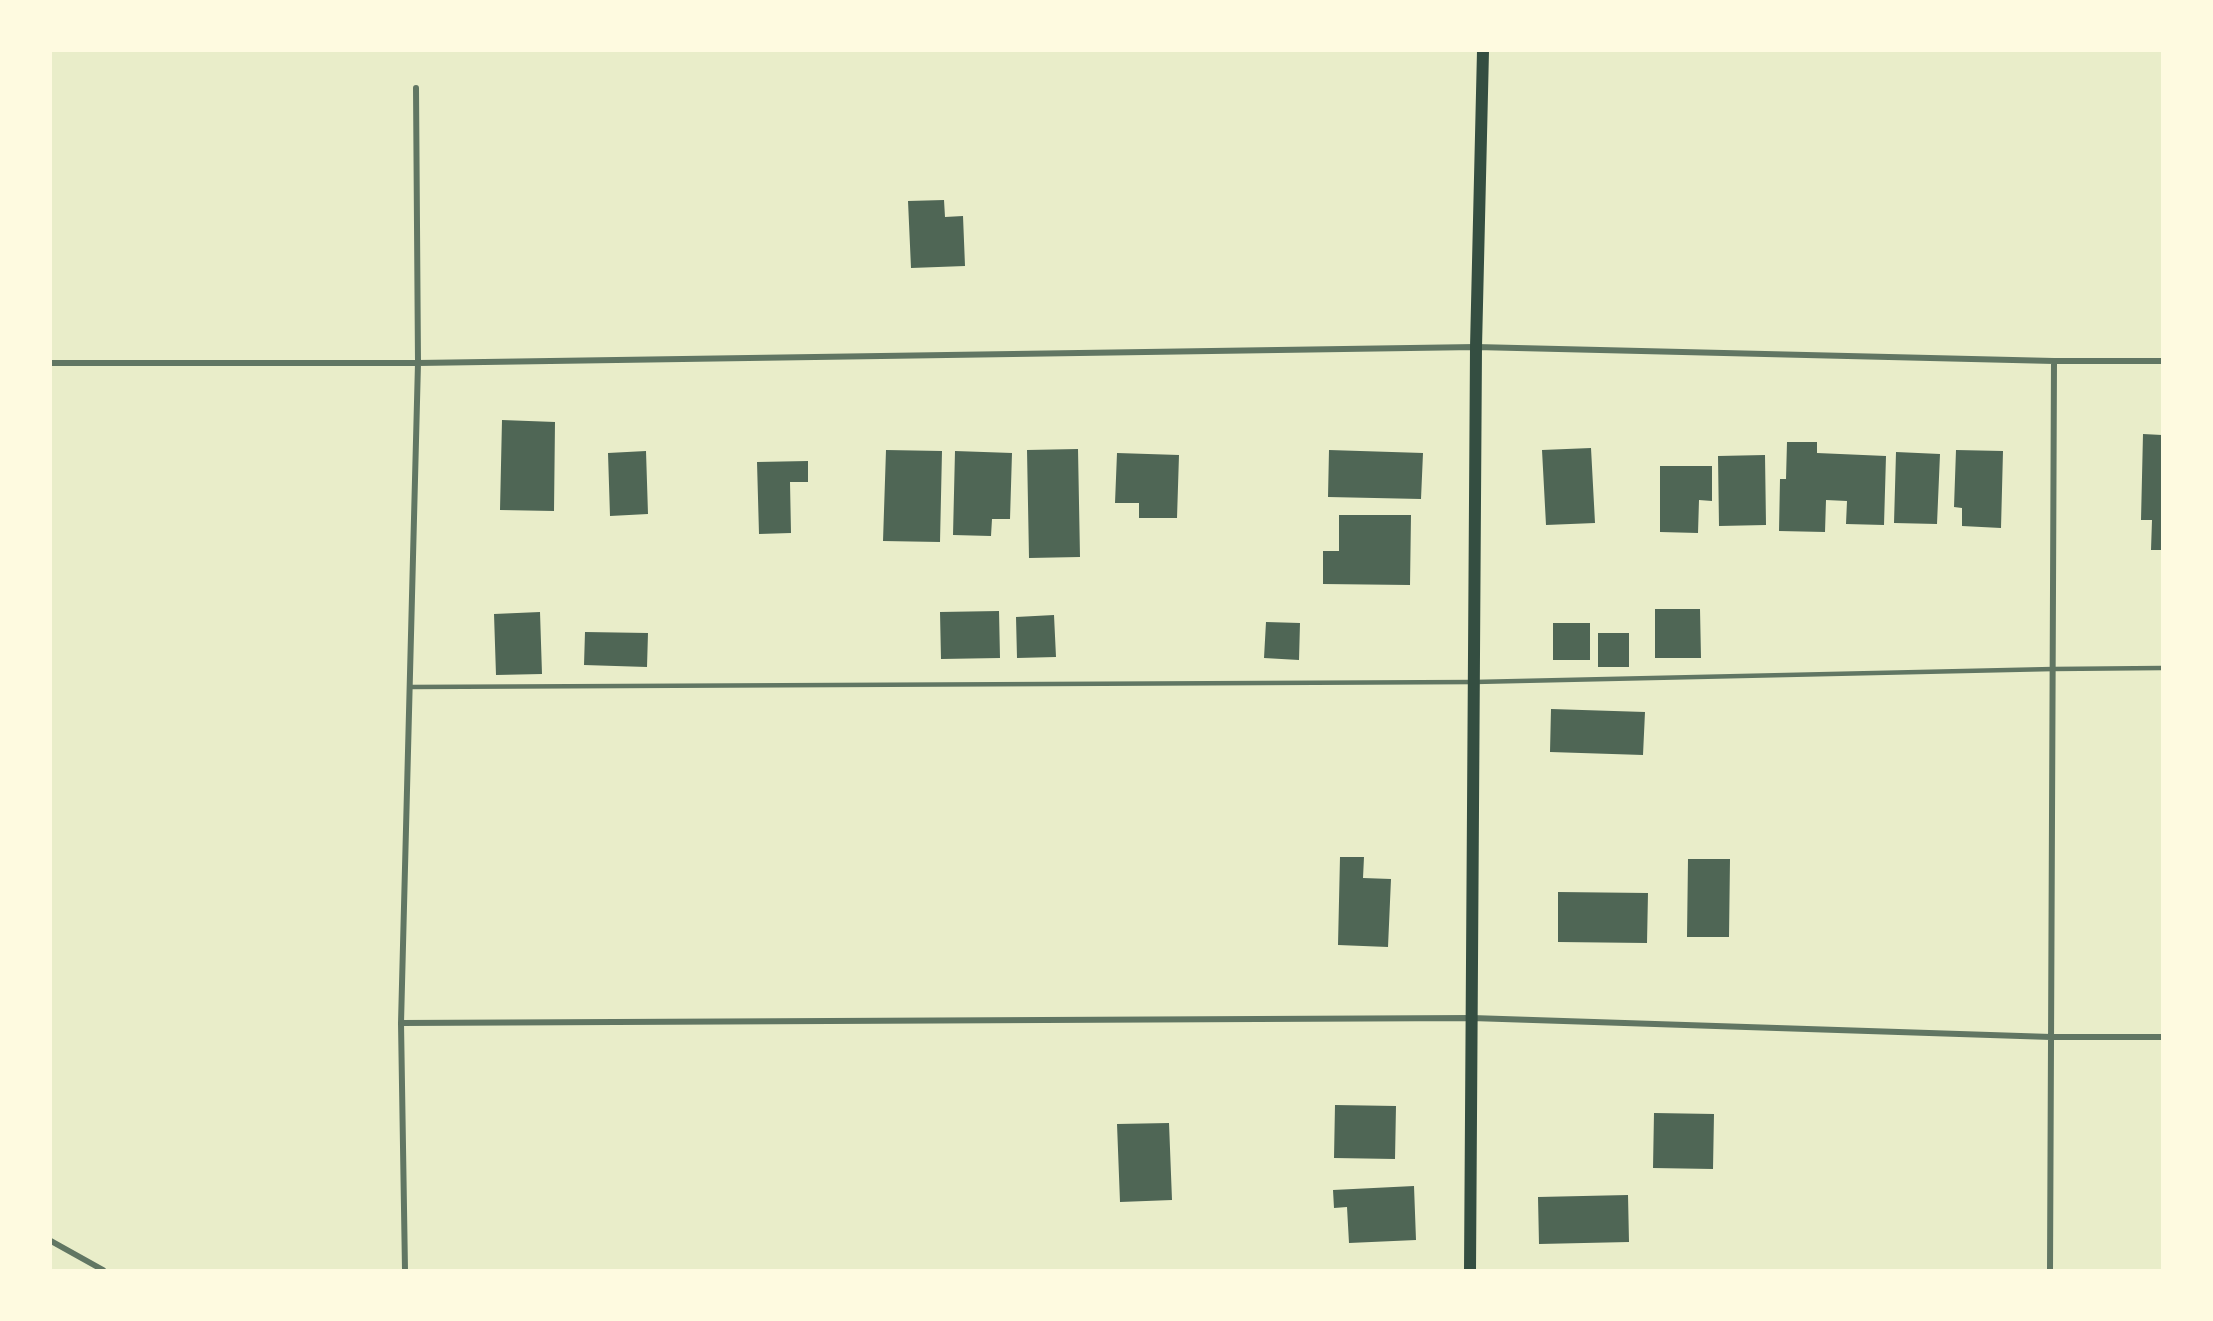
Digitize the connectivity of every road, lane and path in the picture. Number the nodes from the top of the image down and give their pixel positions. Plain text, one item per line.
1 (1483, 56) edge
2 (416, 88) dead end
3 (1476, 347) junction
4 (2054, 361) junction
5 (2162, 361) edge
6 (51, 363) edge
7 (418, 363) junction
8 (2162, 668) edge
9 (2053, 669) junction
10 (1474, 682) junction
11 (410, 687) junction
12 (1472, 1018) junction
13 (401, 1023) junction
14 (2051, 1037) junction
15 (2162, 1037) edge
16 (51, 1241) edge
17 (103, 1270) edge
18 (405, 1270) edge
19 (1470, 1270) edge
20 (2050, 1270) edge

1 - 3 main road
2 - 7 street
3 - 4 street
3 - 7 street
3 - 10 main road
4 - 5 street
4 - 9 street
6 - 7 street
7 - 11 street
8 - 9 lane
9 - 10 lane
9 - 14 street
10 - 11 lane
10 - 12 main road
11 - 13 street
12 - 13 street
12 - 14 street
12 - 19 main road
13 - 18 street
14 - 15 street
14 - 20 street
16 - 17 street

